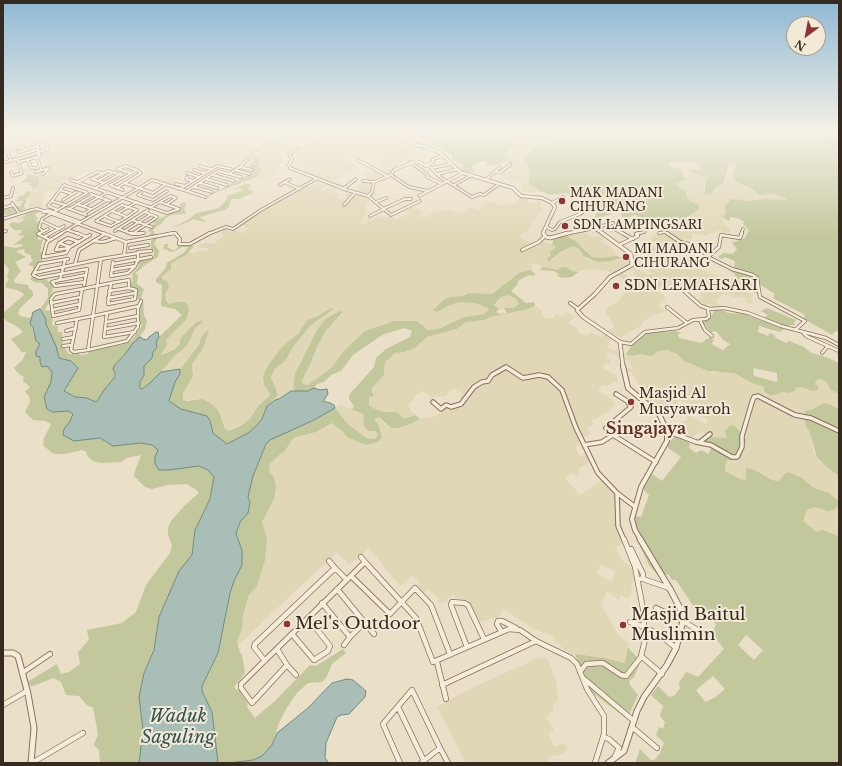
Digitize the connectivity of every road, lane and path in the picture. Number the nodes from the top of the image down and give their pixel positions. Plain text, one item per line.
1 (21, 168) edge
2 (31, 168) edge
3 (34, 168) dead end
4 (121, 168) edge
5 (131, 168) edge
6 (206, 168) edge
7 (238, 168) edge
8 (245, 168) edge
9 (289, 168) edge
10 (372, 168) edge
11 (399, 168) edge
12 (417, 168) edge
13 (432, 168) edge
14 (455, 168) edge
15 (499, 168) edge
16 (505, 168) edge
17 (41, 169) joint
18 (211, 169) joint
19 (137, 170) junction
20 (194, 170) dead end
21 (235, 170) junction
22 (252, 170) dead end
23 (457, 170) junction
24 (495, 171) junction
25 (11, 172) dead end
26 (36, 172) dead end
27 (114, 172) junction
28 (103, 173) junction
29 (187, 173) dead end
30 (205, 173) junction
31 (464, 173) junction
32 (43, 174) dead end
33 (131, 174) junction
34 (229, 174) junction
35 (249, 174) dead end
36 (438, 174) junction
37 (213, 175) junction
38 (391, 175) junction
39 (472, 175) junction
40 (387, 176) junction
41 (187, 177) dead end
42 (199, 177) junction
43 (241, 177) dead end
44 (206, 179) junction
45 (290, 179) dead end
46 (316, 179) junction
47 (356, 179) dead end
48 (486, 180) junction
49 (98, 181) junction
50 (192, 181) junction
51 (234, 181) dead end
52 (363, 181) dead end
53 (284, 182) junction
54 (374, 182) junction
55 (446, 182) junction
56 (104, 183) junction
57 (124, 183) junction
58 (200, 183) junction
59 (166, 184) junction
60 (176, 184) dead end
61 (280, 184) dead end
62 (442, 184) junction
63 (499, 184) junction
64 (226, 185) dead end
65 (454, 185) junction
66 (184, 186) junction
67 (194, 187) junction
68 (13, 188) dead end
69 (96, 188) junction
70 (117, 188) junction
71 (139, 188) junction
72 (217, 188) dead end
73 (160, 189) junction
74 (180, 189) junction
75 (300, 189) junction
76 (343, 189) junction
77 (60, 190) junction
78 (123, 190) dead end
79 (187, 191) junction
80 (428, 191) junction
81 (76, 192) dead end
82 (212, 192) dead end
83 (108, 193) junction
84 (154, 193) junction
85 (355, 193) junction
86 (72, 194) junction
87 (56, 195) junction
88 (138, 195) dead end
89 (11, 196) junction
90 (368, 196) junction
91 (419, 196) dead end
92 (123, 197) junction
93 (206, 197) dead end
94 (562, 197) dead end
95 (3, 198) edge
96 (100, 198) junction
97 (146, 198) junction
98 (386, 198) dead end
99 (410, 199) dead end
100 (52, 200) junction
101 (420, 201) dead end
102 (160, 202) junction
103 (376, 202) junction
104 (12, 203) junction
105 (138, 203) junction
106 (178, 203) dead end
107 (552, 203) junction
108 (77, 204) junction
109 (167, 204) junction
110 (344, 205) dead end
111 (173, 206) junction
112 (66, 207) junction
113 (84, 207) junction
114 (152, 207) junction
115 (3, 208) edge
116 (129, 208) junction
117 (588, 208) dead end
118 (91, 209) junction
119 (384, 209) junction
120 (55, 210) junction
121 (148, 210) dead end
122 (112, 211) junction
123 (47, 212) junction
124 (145, 212) junction
125 (19, 213) junction
126 (119, 214) junction
127 (151, 214) junction
128 (104, 216) junction
129 (370, 216) dead end
130 (127, 217) junction
131 (3, 219) edge
132 (132, 220) junction
133 (42, 221) junction
134 (119, 222) junction
135 (139, 222) junction
136 (80, 223) junction
137 (613, 223) dead end
138 (77, 224) junction
139 (146, 224) junction
140 (64, 226) dead end
141 (152, 227) dead end
142 (546, 227) junction
143 (59, 228) junction
144 (594, 228) junction
145 (612, 228) dead end
146 (48, 229) dead end
147 (119, 229) junction
148 (743, 229) dead end
149 (69, 230) junction
150 (138, 230) junction
151 (43, 231) junction
152 (115, 231) dead end
153 (125, 231) junction
154 (143, 232) junction
155 (641, 232) dead end
156 (659, 233) dead end
157 (105, 234) junction
158 (132, 234) junction
159 (72, 235) dead end
160 (90, 235) dead end
161 (545, 236) junction
162 (44, 237) junction
163 (87, 237) junction
164 (68, 238) junction
165 (116, 238) junction
166 (146, 238) junction
167 (142, 239) junction
168 (634, 239) junction
169 (49, 241) junction
170 (93, 241) junction
171 (79, 242) junction
172 (126, 242) junction
173 (59, 243) junction
174 (148, 245) dead end
175 (619, 245) junction
176 (140, 246) junction
177 (70, 248) junction
178 (130, 248) dead end
179 (52, 250) dead end
180 (56, 250) junction
181 (522, 250) dead end
182 (138, 253) junction
183 (124, 255) junction
184 (151, 257) dead end
185 (708, 257) junction
186 (101, 259) junction
187 (138, 260) junction
188 (75, 264) junction
189 (64, 266) junction
190 (135, 266) junction
191 (93, 268) dead end
192 (87, 269) junction
193 (112, 270) junction
194 (34, 272) junction
195 (62, 273) junction
196 (86, 275) junction
197 (60, 280) junction
198 (110, 284) junction
199 (676, 284) dead end
200 (97, 286) junction
201 (129, 288) junction
202 (83, 289) junction
203 (109, 291) junction
204 (135, 293) junction
205 (81, 297) junction
206 (108, 298) junction
207 (141, 302) dead end
208 (51, 303) junction
209 (570, 303) dead end
210 (80, 304) junction
211 (138, 307) junction
212 (668, 307) dead end
213 (577, 308) junction
214 (710, 309) junction
215 (52, 310) junction
216 (107, 313) junction
217 (93, 316) junction
218 (138, 316) junction
219 (77, 319) junction
220 (700, 320) junction
221 (107, 322) junction
222 (687, 322) junction
223 (57, 323) dead end
224 (138, 323) junction
225 (76, 328) junction
226 (106, 330) junction
227 (795, 330) junction
228 (66, 331) dead end
229 (136, 332) junction
230 (804, 332) junction
231 (712, 336) dead end
232 (74, 337) junction
233 (104, 337) junction
234 (62, 339) dead end
235 (99, 339) dead end
236 (620, 342) junction
237 (72, 345) junction
238 (839, 345) edge
239 (63, 346) dead end
240 (828, 346) junction
241 (88, 350) junction
242 (839, 351) edge
243 (822, 353) dead end
244 (616, 394) dead end
245 (433, 402) dead end
246 (667, 431) junction
247 (839, 431) edge
248 (710, 434) dead end
249 (613, 435) junction
250 (700, 442) junction
251 (584, 445) junction
252 (656, 462) junction
253 (617, 493) junction
254 (634, 506) junction
255 (631, 549) dead end
256 (361, 558) dead end
257 (329, 562) dead end
258 (365, 562) junction
259 (334, 568) junction
260 (351, 576) junction
261 (641, 579) junction
262 (346, 580) junction
263 (419, 583) dead end
264 (415, 588) junction
265 (337, 589) junction
266 (670, 589) junction
267 (402, 601) junction
268 (322, 603) junction
269 (656, 608) dead end
270 (308, 618) junction
271 (683, 621) junction
272 (365, 622) junction
273 (630, 622) dead end
274 (645, 627) junction
275 (520, 630) junction
276 (501, 631) junction
277 (699, 631) dead end
278 (292, 634) junction
279 (374, 634) dead end
280 (350, 637) junction
281 (484, 639) junction
282 (536, 641) junction
283 (344, 645) dead end
284 (467, 647) junction
285 (676, 648) junction
286 (277, 649) junction
287 (3, 653) edge
288 (50, 654) dead end
289 (450, 654) junction
290 (641, 657) junction
291 (265, 661) junction
292 (436, 662) junction
293 (288, 665) junction
294 (22, 673) junction
295 (581, 674) junction
296 (662, 674) junction
297 (296, 675) dead end
298 (442, 685) junction
299 (27, 691) junction
300 (446, 699) dead end
301 (3, 705) edge
302 (398, 707) junction
303 (634, 721) junction
304 (632, 727) junction
305 (83, 733) dead end
306 (603, 737) junction
307 (440, 748) junction
308 (657, 748) dead end
309 (615, 756) junction
310 (423, 762) edge
311 (31, 763) edge
312 (400, 763) edge
313 (448, 763) edge
314 (595, 763) edge
315 (608, 763) edge

1 - 25 street
2 - 3 street
4 - 33 street
5 - 19 street
6 - 18 street
7 - 21 street
8 - 22 street
9 - 46 street
10 - 40 street
11 - 38 street
12 - 62 street
13 - 36 street
14 - 23 street
15 - 24 street
16 - 24 street
17 - 26 street
17 - 32 street
18 - 30 street
19 - 33 street
19 - 57 street
20 - 30 street
21 - 34 street
21 - 35 street
23 - 31 street
23 - 36 street
24 - 48 street
27 - 28 street
27 - 49 street
27 - 56 street
28 - 49 street
28 - 69 street
29 - 42 street
30 - 42 street
31 - 39 street
31 - 55 street
33 - 70 street
34 - 37 street
34 - 43 street
36 - 55 street
37 - 44 street
37 - 51 street
38 - 40 street
38 - 80 street
39 - 48 street
39 - 65 street
40 - 54 street
41 - 50 street
42 - 50 street
44 - 58 street
44 - 64 street
45 - 53 street
46 - 75 street
46 - 76 street
47 - 76 street
48 - 63 street
49 - 56 street
50 - 66 street
52 - 54 street
53 - 61 street
53 - 75 street
54 - 90 street
55 - 62 street
55 - 65 street
56 - 69 street
57 - 70 street
57 - 71 street
58 - 67 street
58 - 72 street
59 - 71 street
59 - 73 street
59 - 74 street
60 - 66 street
62 - 80 street
63 - 65 street
63 - 107 street
66 - 74 street
67 - 79 street
67 - 82 street
68 - 89 street
69 - 83 street
70 - 78 street
71 - 84 street
71 - 92 street
73 - 84 street
73 - 97 street
74 - 79 street
75 - 166 street
76 - 85 street
77 - 86 street
77 - 87 street
77 - 112 street
79 - 93 street
80 - 91 street
81 - 86 street
83 - 92 street
83 - 96 street
84 - 97 street
85 - 90 street
85 - 110 street
86 - 87 street
87 - 100 street
88 - 97 street
89 - 95 street
89 - 104 street
90 - 103 street
92 - 105 street
92 - 136 street
94 - 107 street
96 - 108 street
96 - 113 street
96 - 118 street
98 - 103 street
99 - 119 street
100 - 112 street
100 - 120 street
101 - 119 street
102 - 109 street
102 - 109 street
102 - 114 street
103 - 119 street
104 - 115 street
104 - 125 street
105 - 114 street
105 - 116 street
106 - 111 street
107 - 142 street
108 - 112 street
108 - 113 street
109 - 111 street
111 - 114 street
112 - 118 street
112 - 120 street
113 - 118 street
116 - 122 street
116 - 126 street
116 - 130 street
117 - 142 street
119 - 129 street
120 - 123 street
120 - 136 street
121 - 124 street
122 - 126 street
122 - 128 street
123 - 125 street
123 - 133 street
123 - 138 street
124 - 127 street
124 - 132 street
125 - 131 street
126 - 130 street
127 - 135 street
127 - 139 street
128 - 134 street
128 - 134 street
130 - 134 street
132 - 135 street
132 - 147 street
133 - 143 street
133 - 151 street
135 - 139 street
135 - 153 street
136 - 138 street
136 - 157 street
137 - 144 street
138 - 149 street
139 - 141 street
139 - 150 street
140 - 143 street
142 - 161 street
143 - 162 street
144 - 161 street
144 - 175 street
145 - 168 street
146 - 151 street
147 - 152 street
147 - 153 street
148 - 185 street
149 - 163 street
149 - 169 street
150 - 154 street
150 - 158 street
151 - 162 street
153 - 158 street
154 - 158 street
154 - 166 street
154 - 167 street
155 - 168 street
156 - 185 street
157 - 165 street
157 - 170 street
159 - 164 street
160 - 163 street
161 - 181 street
162 - 169 street
163 - 171 street
164 - 171 street
164 - 173 street
165 - 170 street
165 - 172 street
166 - 167 street
167 - 172 street
168 - 175 street
169 - 177 street
170 - 188 street
171 - 177 street
172 - 183 street
173 - 177 street
173 - 180 street
174 - 176 street
175 - 213 street
176 - 178 street
176 - 182 street
177 - 180 street
179 - 180 street
182 - 183 street
182 - 187 street
183 - 186 street
184 - 187 street
185 - 227 street
186 - 188 street
186 - 200 street
187 - 190 street
187 - 193 street
188 - 189 street
189 - 194 street
189 - 194 street
189 - 195 street
190 - 193 street
190 - 193 street
191 - 192 street
192 - 195 street
192 - 196 street
194 - 195 street
195 - 197 street
196 - 197 street
196 - 197 street
198 - 200 street
198 - 201 street
198 - 203 street
199 - 214 street
200 - 202 street
200 - 217 street
201 - 203 street
201 - 204 street
202 - 205 street
202 - 208 street
203 - 206 street
204 - 206 street
204 - 206 street
205 - 208 street
205 - 210 street
207 - 211 street
208 - 215 street
209 - 213 street
210 - 215 street
210 - 215 street
211 - 216 street
211 - 218 street
212 - 222 street
213 - 236 street
214 - 220 street
214 - 227 street
216 - 217 street
216 - 221 street
217 - 219 street
217 - 241 street
218 - 221 street
218 - 224 street
219 - 223 street
219 - 225 street
220 - 222 street
220 - 231 street
221 - 226 street
222 - 236 street
224 - 226 street
224 - 229 street
225 - 228 street
225 - 232 street
226 - 233 street
227 - 230 street
229 - 233 street
229 - 241 street
230 - 238 street
230 - 240 street
232 - 234 street
232 - 237 street
233 - 235 street
236 - 246 street
237 - 239 street
237 - 241 street
240 - 242 street
240 - 243 street
244 - 249 street
245 - 251 street
246 - 250 street
246 - 252 street
247 - 250 street
248 - 250 street
249 - 251 street
249 - 252 street
251 - 253 street
252 - 254 street
253 - 254 street
253 - 261 street
254 - 266 street
255 - 261 street
256 - 258 street
257 - 259 street
258 - 260 street
258 - 267 street
259 - 262 street
259 - 291 street
260 - 262 street
260 - 267 street
261 - 266 street
261 - 274 street
262 - 265 street
263 - 264 street
264 - 267 street
264 - 289 street
265 - 268 street
265 - 272 street
266 - 271 street
267 - 292 street
268 - 270 street
268 - 280 street
269 - 271 street
270 - 278 street
270 - 278 street
271 - 277 street
271 - 285 street
272 - 279 street
272 - 280 street
273 - 274 street
274 - 285 street
274 - 290 street
275 - 276 street
275 - 276 street
275 - 282 street
276 - 281 street
278 - 286 street
280 - 283 street
281 - 284 street
281 - 284 street
282 - 295 street
282 - 298 street
284 - 289 street
285 - 296 street
286 - 291 street
286 - 293 street
287 - 294 street
288 - 294 street
289 - 292 street
290 - 295 street
290 - 296 street
291 - 293 street
292 - 298 street
293 - 297 street
294 - 299 street
295 - 303 street
295 - 306 street
296 - 303 street
298 - 300 street
299 - 301 street
299 - 311 street
302 - 307 street
302 - 310 street
302 - 312 street
303 - 304 street
304 - 308 street
304 - 309 street
305 - 311 street
306 - 309 street
306 - 314 street
307 - 310 street
307 - 313 street
309 - 315 street

